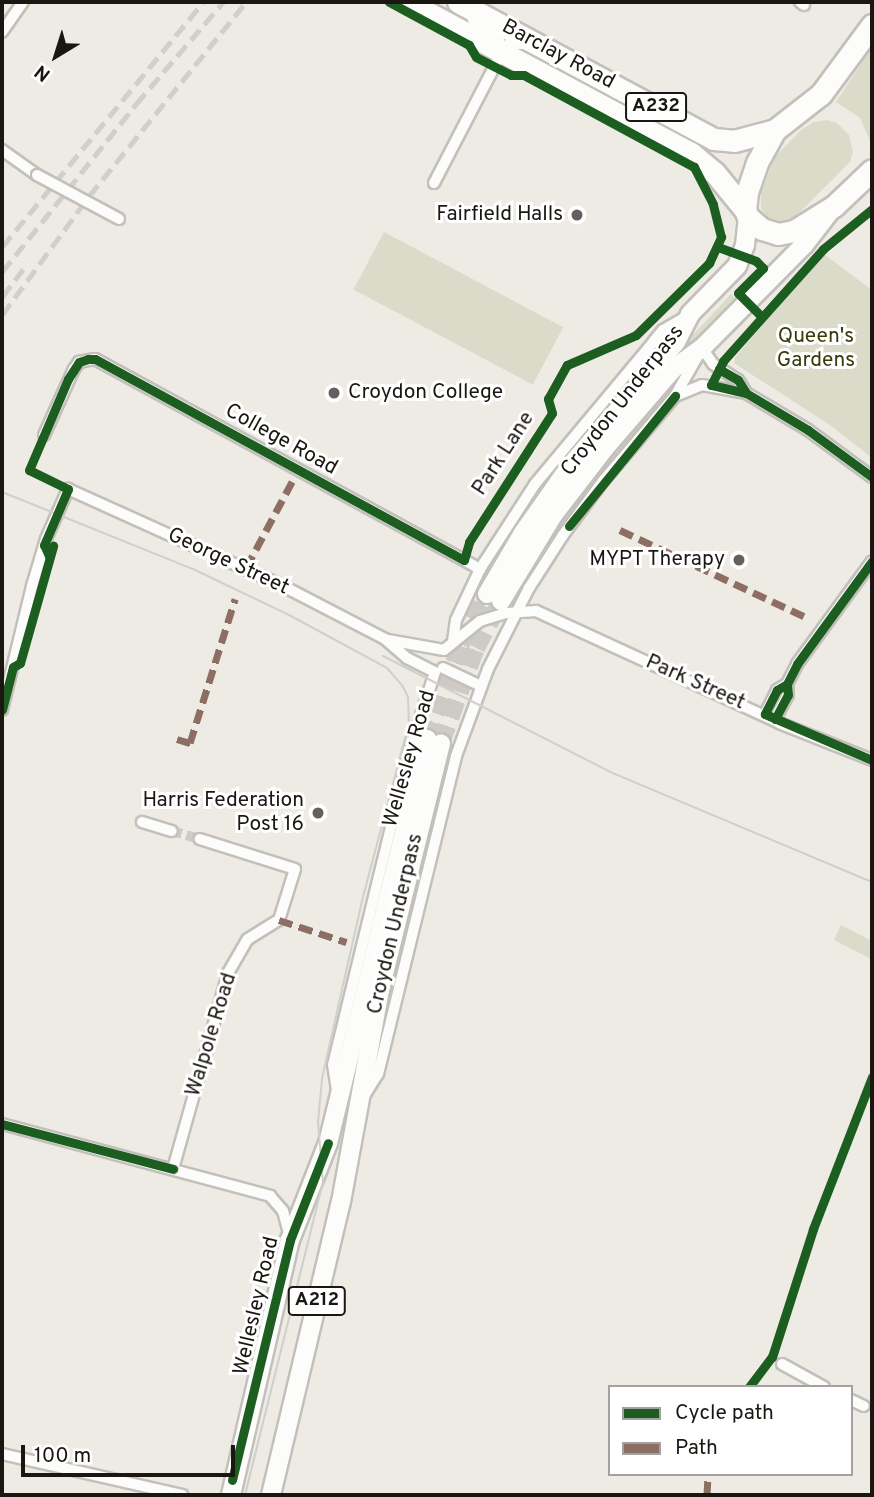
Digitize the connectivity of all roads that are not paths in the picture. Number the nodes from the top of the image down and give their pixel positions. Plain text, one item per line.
1 (23, 2) edge
2 (408, 2) edge
3 (448, 2) edge
4 (458, 2) edge
5 (872, 23) edge
6 (2, 32) edge
7 (542, 46) junction
8 (502, 52) junction
9 (775, 130) junction
10 (2, 150) edge
11 (872, 170) edge
12 (434, 183) dead end
13 (834, 206) junction
14 (747, 214) junction
15 (119, 219) dead end
16 (690, 314) junction
17 (702, 348) junction
18 (747, 393) junction
19 (675, 396) junction
20 (44, 435) dead end
21 (872, 477) edge
22 (872, 561) edge
23 (480, 569) junction
24 (502, 602) junction
25 (385, 639) junction
26 (453, 641) junction
27 (444, 650) junction
28 (439, 670) junction
29 (481, 686) junction
30 (2, 710) edge
31 (770, 717) junction
32 (872, 760) edge
33 (142, 822) dead end
34 (172, 831) tunnel mouth
35 (200, 839) tunnel mouth
36 (338, 1096) junction
37 (357, 1106) junction
38 (2, 1124) edge
39 (173, 1169) junction
40 (290, 1240) junction
41 (782, 1364) dead end
42 (820, 1385) edge
43 (853, 1402) edge
44 (864, 1406) dead end
45 (2, 1454) edge
46 (231, 1488) edge
47 (182, 1495) edge
48 (219, 1495) edge
49 (271, 1495) edge

1 - 6 street
2 - 8 highway, Barclay Road / A232
3 - 8 street
4 - 7 highway, Barclay Road / A232
5 - 9 highway
7 - 8 street
7 - 9 highway, Barclay Road / A232
8 - 12 street
8 - 14 highway, Barclay Road / A232
9 - 14 highway
10 - 15 street, bridge
11 - 13 highway
13 - 14 highway
13 - 17 main road
14 - 16 main road, Park Lane
16 - 23 street, Park Lane
16 - 24 main road, Croydon Underpass
17 - 18 street
17 - 19 street
17 - 24 main road, Croydon Underpass
18 - 19 street
18 - 21 street
19 - 24 street
20 - 23 street, College Road
22 - 31 street
23 - 26 street, Park Lane
24 - 26 street, Park Lane
24 - 29 street
24 - 31 street, Park Street
25 - 27 street, George Street
25 - 28 street, George Street
25 - 30 street, George Street
26 - 27 street, Park Lane
27 - 28 street
28 - 29 street, George Street
28 - 36 street, Wellesley Road
29 - 37 street, Wellesley Road
31 - 32 street, Park Street
33 - 34 street
35 - 39 street, Walpole Road
36 - 37 main road, Croydon Underpass / A212
36 - 40 main road, Wellesley Road / A212
37 - 49 main road, Wellesley Road / A212
38 - 39 street
39 - 40 street
40 - 46 main road, Wellesley Road / A212
41 - 42 street
43 - 44 street
45 - 47 street
46 - 48 street

